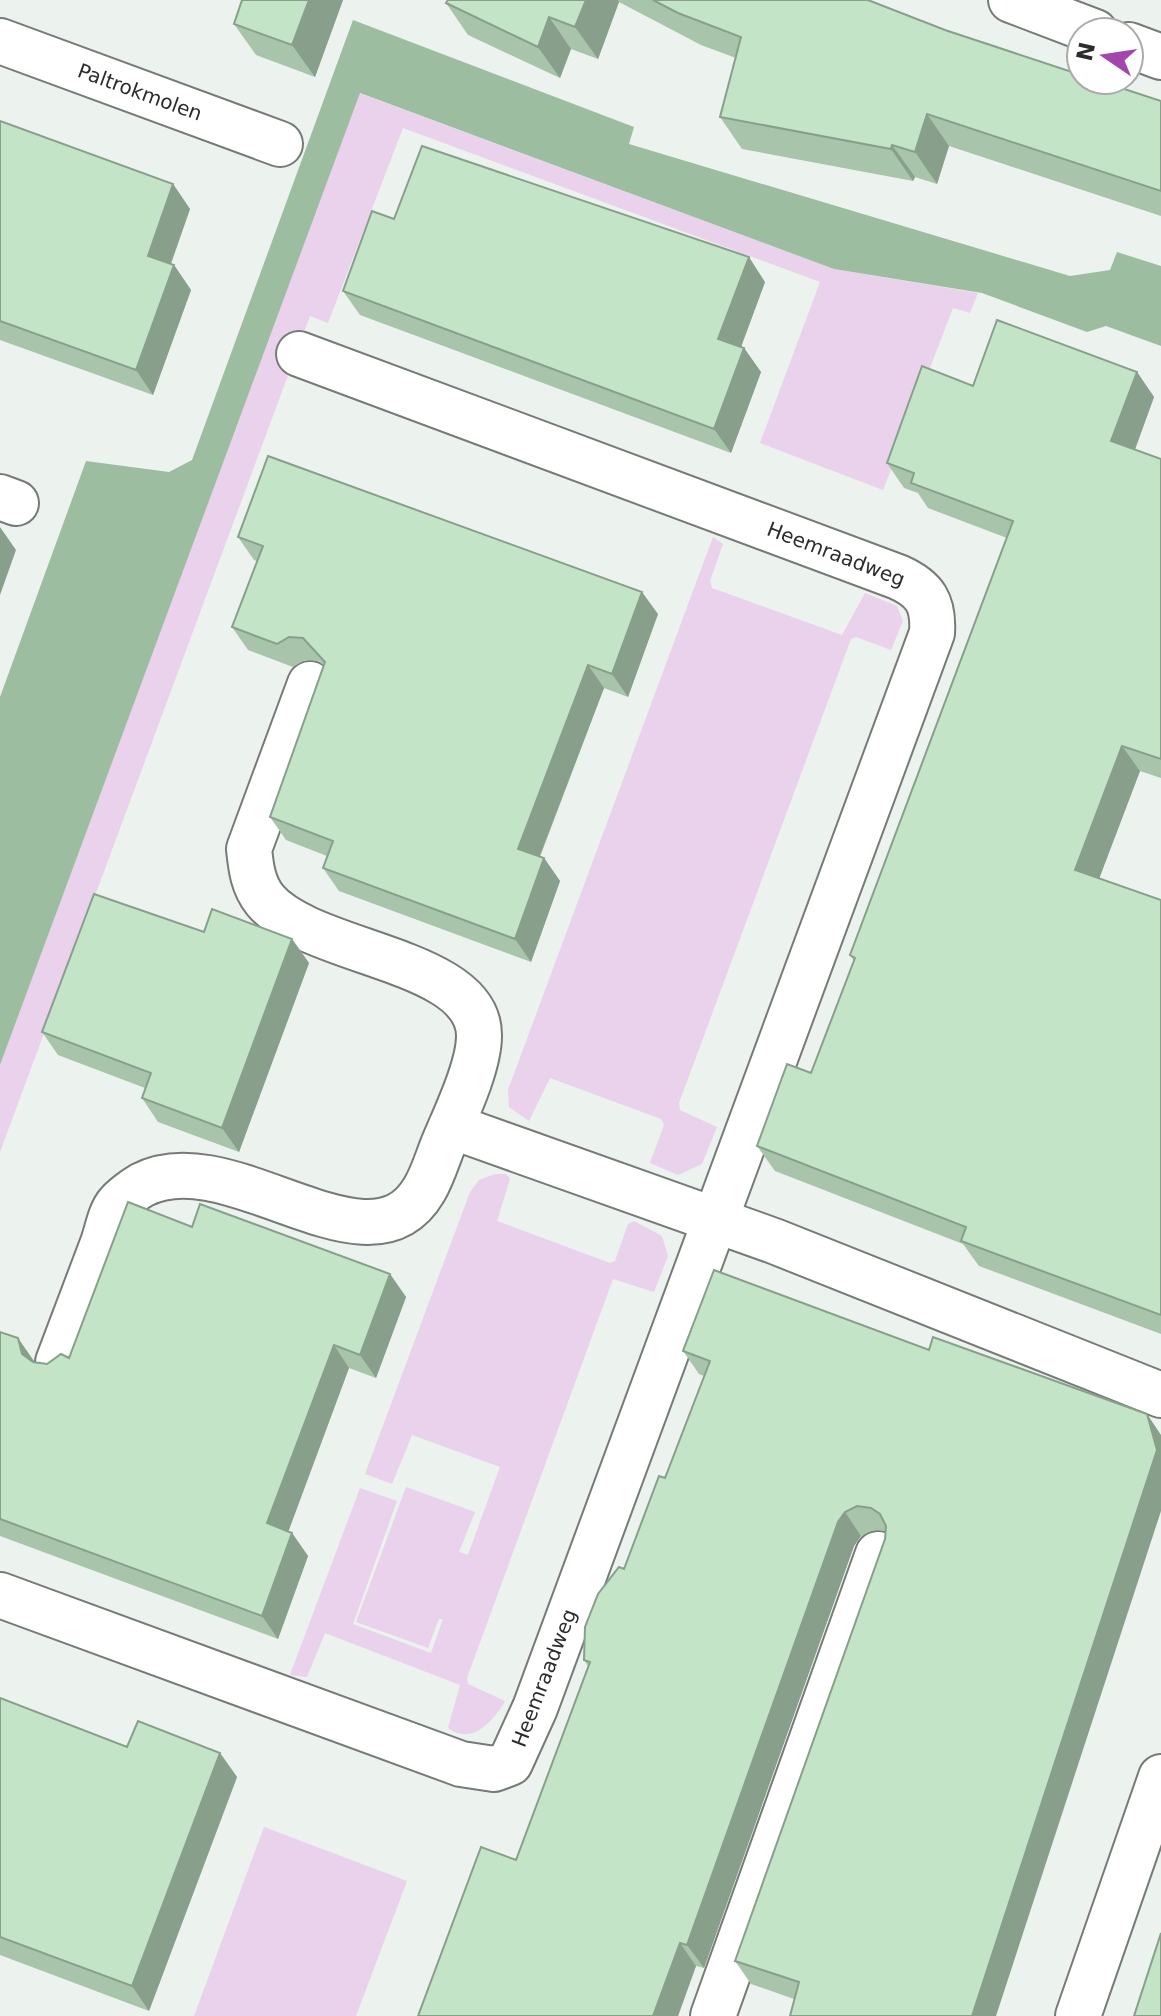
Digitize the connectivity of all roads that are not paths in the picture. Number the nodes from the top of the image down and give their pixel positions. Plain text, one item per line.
1 (1011, 0) edge
2 (1065, 21) edge
3 (0, 41) edge
4 (280, 144) dead end
5 (299, 354) dead end
6 (310, 684) dead end
7 (451, 1126) junction
8 (714, 1220) junction
9 (58, 1362) edge
10 (1161, 1395) edge
11 (878, 1554) edge
12 (0, 1595) edge
13 (1161, 1777) edge
14 (713, 2016) edge
15 (1078, 2016) edge

1 - 2 street
3 - 4 street, Paltrokmolen
5 - 8 street, Heemraadweg
6 - 7 street
7 - 8 street
7 - 9 street
8 - 10 street
8 - 12 street, Heemraadweg
11 - 14 street
13 - 15 street

